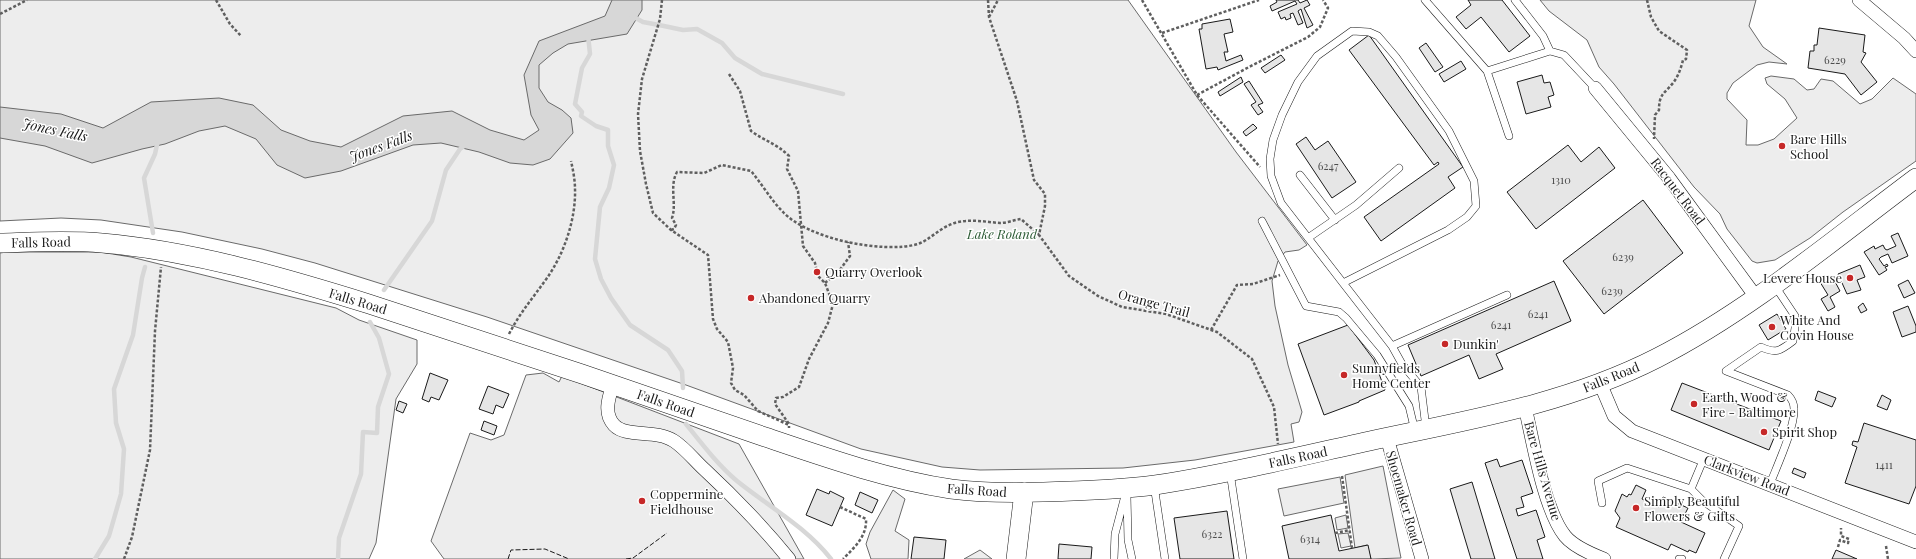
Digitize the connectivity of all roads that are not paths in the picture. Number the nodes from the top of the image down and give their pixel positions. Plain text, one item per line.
1 (1425, 0) edge
2 (1515, 0) edge
3 (1860, 0) edge
4 (1916, 50) edge
5 (1550, 51) junction
6 (1487, 71) junction
7 (1595, 88) joint
8 (1509, 136) dead end
9 (1399, 168) dead end
10 (1300, 175) dead end
11 (1916, 178) edge
12 (1335, 220) junction
13 (1262, 221) dead end
14 (1308, 238) junction
15 (0, 243) edge
16 (1343, 283) junction
17 (1774, 284) junction
18 (1507, 295) dead end
19 (1756, 297) junction
20 (1392, 346) junction
21 (1600, 383) junction
22 (613, 384) junction
23 (1525, 407) junction
24 (1421, 430) junction
25 (1387, 438) junction
26 (1704, 458) junction
27 (1230, 471) junction
28 (1770, 484) junction
29 (1154, 485) junction
30 (1127, 488) junction
31 (1691, 489) junction
32 (1024, 492) junction
33 (1602, 503) dead end
34 (1916, 542) edge
35 (789, 559) edge
36 (1016, 559) edge
37 (1114, 559) edge
38 (1132, 559) edge
39 (1165, 559) edge
40 (1243, 559) edge
41 (1422, 559) edge
42 (1604, 559) edge
43 (1724, 559) edge

1 - 6 lane
2 - 5 lane
3 - 4 street
5 - 6 lane
5 - 7 lane
6 - 8 lane
7 - 19 street, Racquet Road
9 - 12 lane
10 - 12 lane
11 - 17 main road, Falls Road
12 - 14 lane
13 - 24 lane
14 - 16 lane
14 - 16 lane
15 - 22 main road, Falls Road
16 - 20 lane
17 - 19 main road, Falls Road
17 - 28 lane
18 - 20 lane
19 - 21 main road, Falls Road
20 - 24 lane
21 - 23 main road, Falls Road
21 - 26 street, Clarkview Road
22 - 32 main road, Falls Road
22 - 35 street
23 - 24 main road, Falls Road
23 - 42 street, Bare Hills Avenue
24 - 25 main road, Falls Road
25 - 27 main road, Falls Road
25 - 41 street, Shoemaker Road
26 - 28 street, Clarkview Road
26 - 31 lane
27 - 29 main road, Falls Road
27 - 40 lane
28 - 34 street, Clarkview Road
29 - 30 main road, Falls Road
29 - 39 lane
30 - 32 main road, Falls Road
30 - 37 lane
30 - 38 lane
31 - 33 lane
31 - 43 lane
32 - 36 main road

